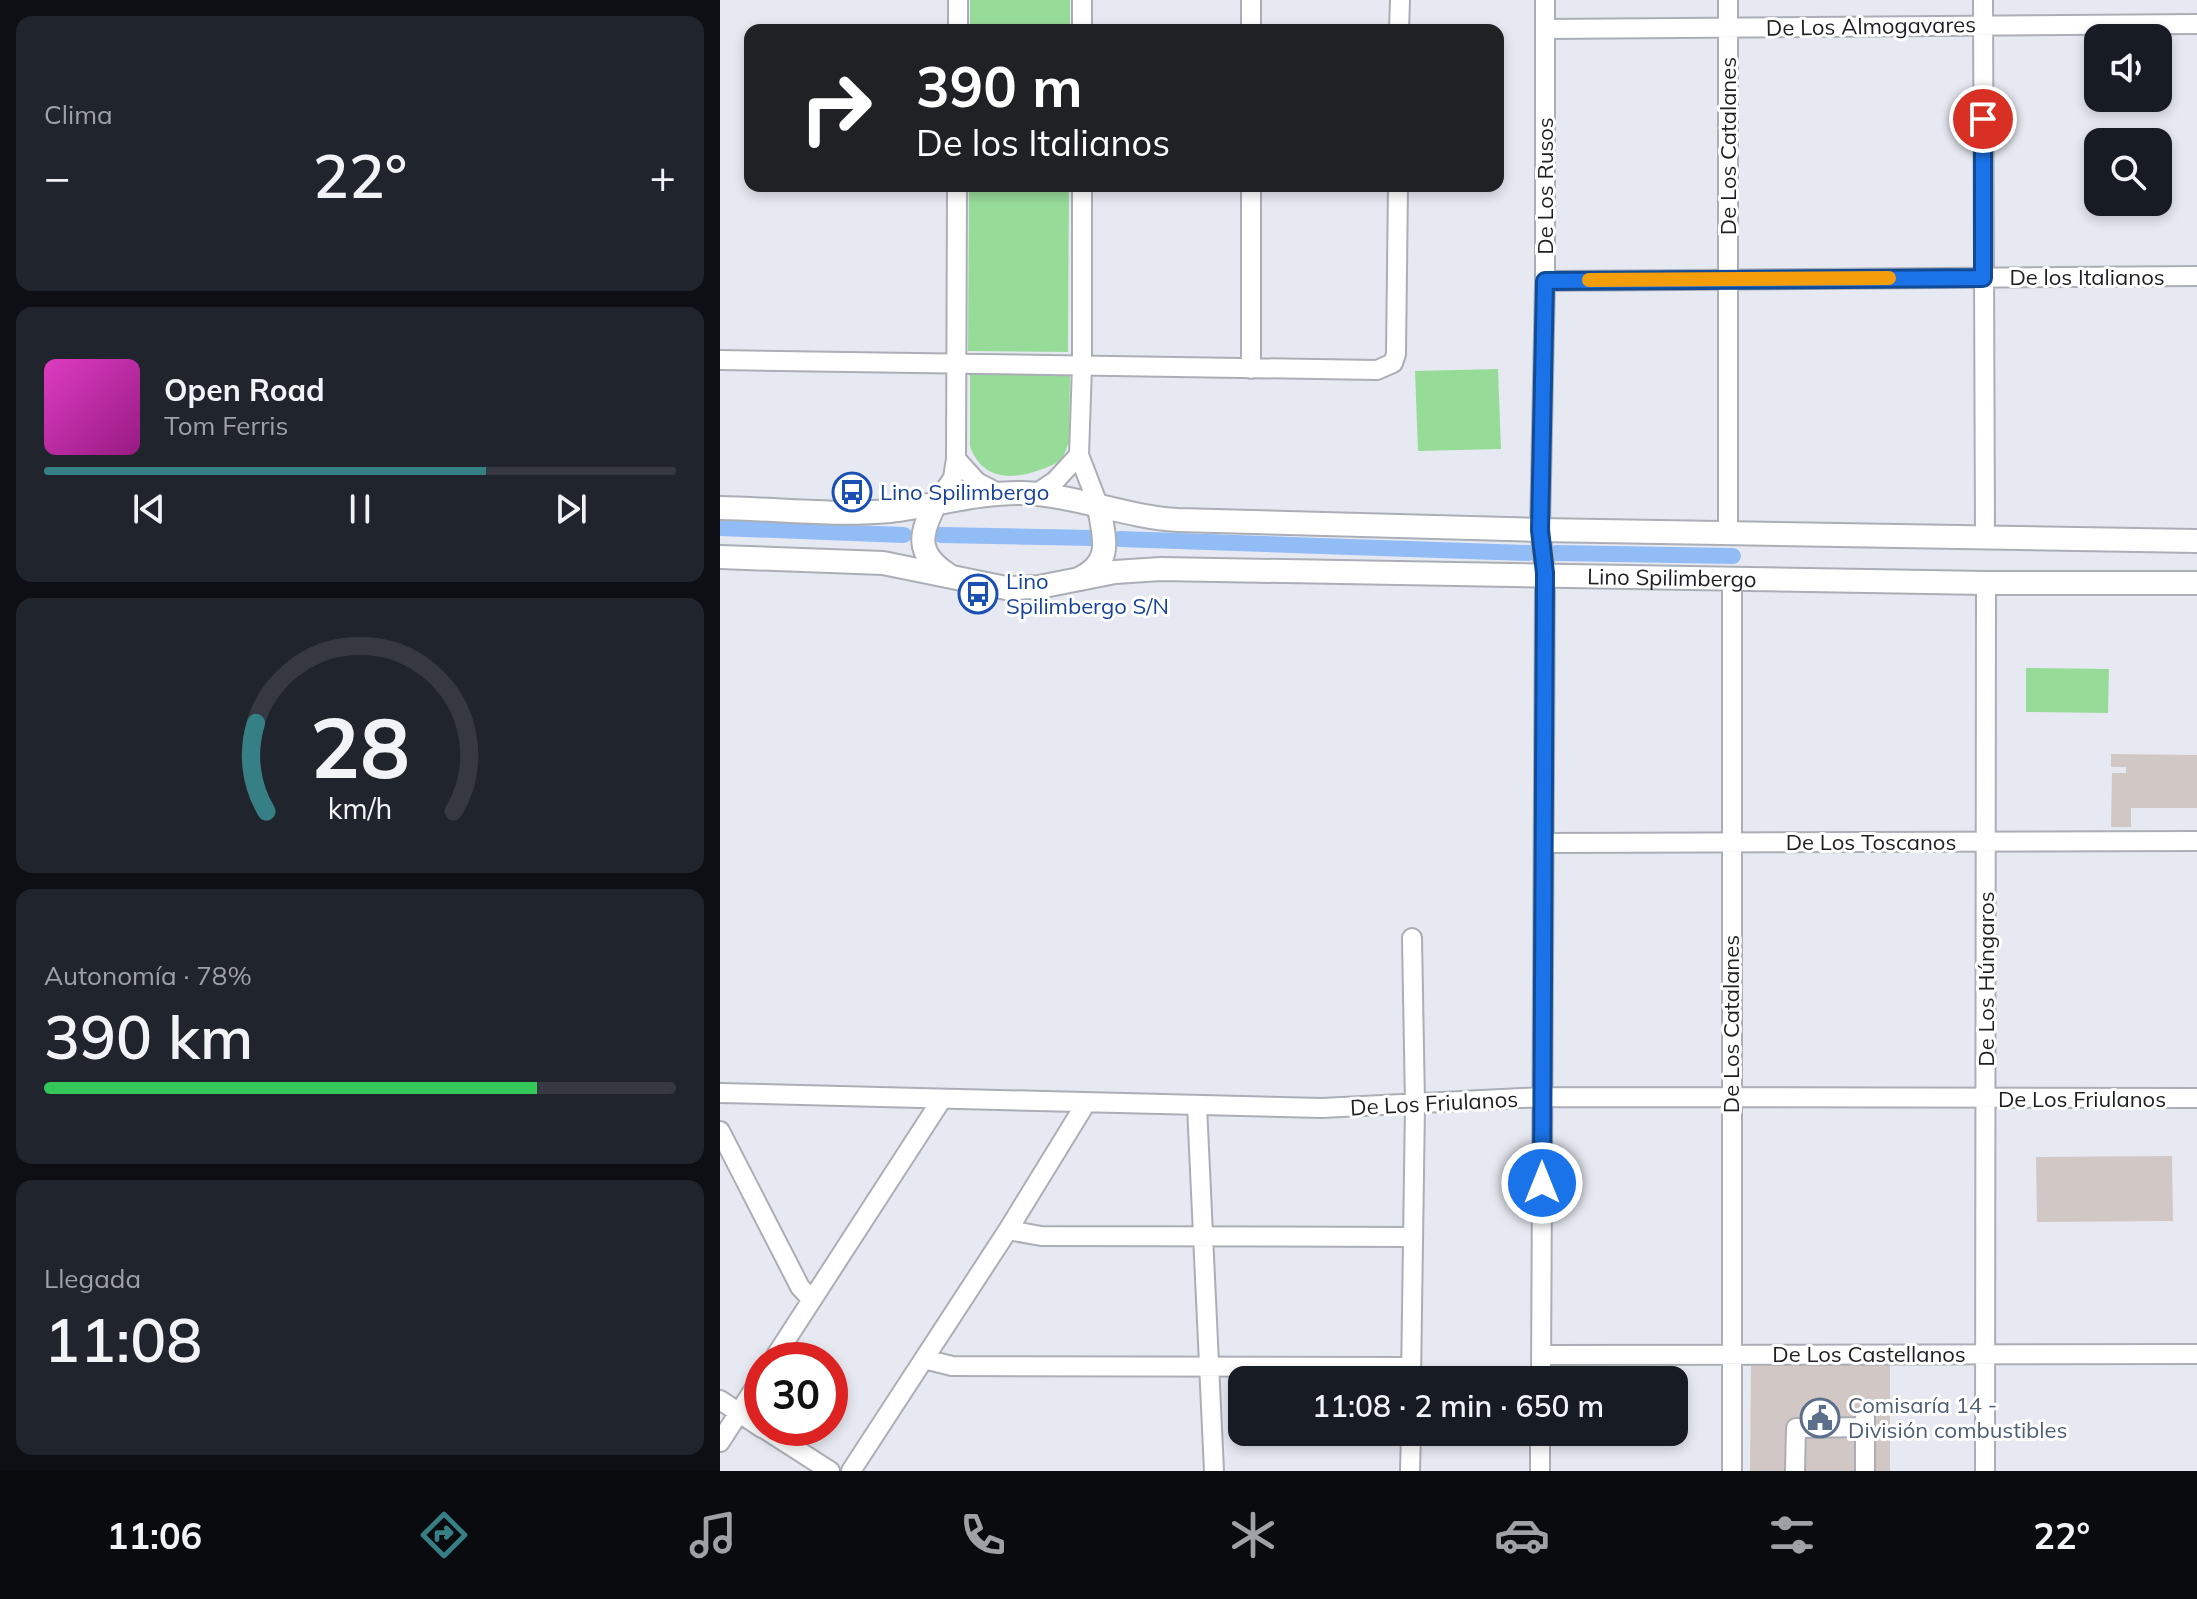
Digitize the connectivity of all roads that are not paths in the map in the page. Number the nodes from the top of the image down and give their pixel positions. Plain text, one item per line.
1 (958, 0) edge
2 (1082, 0) edge
3 (1251, 0) edge
4 (1400, 0) edge
5 (1545, 0) edge
6 (1728, 0) edge
7 (1983, 0) edge
8 (958, 24) edge
9 (1082, 24) edge
10 (1251, 24) edge
11 (1399, 24) edge
12 (1983, 24) junction
13 (2197, 24) edge
14 (1728, 28) junction
15 (1545, 29) junction
16 (957, 192) edge
17 (1082, 192) edge
18 (1251, 192) edge
19 (1398, 192) edge
20 (2197, 276) edge
21 (1983, 278) junction
22 (1728, 279) junction
23 (1545, 281) junction
24 (720, 360) edge
25 (956, 365) junction
26 (1082, 366) junction
27 (1251, 369) junction
28 (1079, 455) junction
29 (956, 459) junction
30 (998, 493) junction
31 (1037, 493) junction
32 (935, 504) junction
33 (1099, 507) junction
34 (720, 508) edge
35 (1540, 530) junction
36 (1728, 532) junction
37 (1985, 538) junction
38 (2197, 541) edge
39 (2137, 542) junction
40 (720, 557) edge
41 (1545, 573) junction
42 (948, 575) junction
43 (1732, 578) junction
44 (1078, 579) junction
45 (2137, 582) junction
46 (1986, 583) junction
47 (2197, 583) edge
48 (1986, 841) junction
49 (2197, 841) edge
50 (1544, 843) junction
51 (1733, 843) junction
52 (1412, 938) dead end
53 (720, 1093) edge
54 (1543, 1097) junction
55 (1730, 1097) junction
56 (2197, 1098) edge
57 (942, 1099) junction
58 (1986, 1099) junction
59 (1086, 1103) junction
60 (1415, 1104) junction
61 (1197, 1106) junction
62 (720, 1131) edge
63 (1008, 1230) junction
64 (1203, 1237) junction
65 (1413, 1237) junction
66 (812, 1300) junction
67 (785, 1342) edge
68 (1731, 1353) junction
69 (2197, 1354) edge
70 (1541, 1355) junction
71 (1986, 1355) junction
72 (924, 1359) junction
73 (1411, 1366) edge
74 (1541, 1366) edge
75 (1209, 1367) junction
76 (1228, 1368) edge
77 (720, 1400) edge
78 (744, 1405) edge
79 (739, 1413) junction
80 (744, 1416) edge
81 (720, 1442) edge
82 (790, 1446) edge
83 (1411, 1446) edge
84 (1540, 1446) edge
85 (830, 1471) edge
86 (851, 1471) edge
87 (1214, 1471) edge
88 (1410, 1471) edge
89 (1540, 1471) edge
90 (1732, 1471) edge
91 (1795, 1471) edge
92 (1865, 1471) edge
93 (1985, 1471) edge

1 - 8 street
2 - 9 street
3 - 10 street
4 - 11 street
5 - 15 street, De Los Rusos
6 - 14 street, De Los Catalanes
7 - 12 street
12 - 13 street, De Los Almogavares
12 - 14 street, De Los Almogavares
12 - 21 street
14 - 15 street, De Los Almogavares
14 - 22 street, De Los Catalanes
15 - 23 street, De Los Rusos
16 - 25 street
17 - 26 street
18 - 27 street
19 - 27 street
20 - 21 street, De los Italianos
21 - 22 street, De los Italianos
21 - 37 street
22 - 23 street, De los Italianos
22 - 36 street, De Los Catalanes
23 - 35 street, De Los Rusos
24 - 25 street
25 - 26 street
25 - 29 street
26 - 27 street
26 - 28 street
28 - 31 street
28 - 33 street
29 - 30 street
29 - 32 street
30 - 31 main road, Lino Spilimbergo
30 - 32 main road, Lino Spilimbergo
31 - 33 main road, Lino Spilimbergo
32 - 34 main road, Lino Spilimbergo
32 - 42 main road
33 - 35 main road, Lino Spilimbergo
33 - 44 main road
35 - 36 main road, Lino Spilimbergo
35 - 41 street, De Los Rusos
36 - 37 main road, Lino Spilimbergo
37 - 39 main road, Lino Spilimbergo
38 - 39 main road, Lino Spilimbergo
39 - 45 main road
40 - 42 main road, Lino Spilimbergo
41 - 43 main road, Lino Spilimbergo
41 - 44 main road, Lino Spilimbergo
41 - 50 street, De Los Rusos
42 - 44 main road, Lino Spilimbergo
43 - 46 main road, Lino Spilimbergo
43 - 51 street, De Los Catalanes
45 - 46 main road, Lino Spilimbergo
45 - 47 main road, Lino Spilimbergo
46 - 48 street, De Los Húngaros
48 - 49 street, De Los Toscanos
48 - 51 street, De Los Toscanos
48 - 58 street, De Los Húngaros
50 - 51 street, De Los Toscanos
50 - 54 street, De Los Rusos
51 - 55 street, De Los Catalanes
52 - 60 street
53 - 57 street, De Los Friulanos
54 - 55 street, De Los Friulanos
54 - 60 street, De Los Friulanos
54 - 70 street, De Los Rusos
55 - 58 street, De Los Friulanos
55 - 68 street, De Los Catalanes
56 - 58 street, De Los Friulanos
57 - 59 street, De Los Friulanos
57 - 66 street
58 - 71 street, De Los Húngaros
59 - 61 street, De Los Friulanos
59 - 63 street
60 - 61 street, De Los Friulanos
60 - 65 street
61 - 64 street
62 - 66 street
63 - 64 street
63 - 72 street
64 - 65 street
64 - 75 street
65 - 73 street
66 - 67 street
68 - 70 street, De Los Castellanos
68 - 71 street, De Los Castellanos
68 - 90 street, De Los Catalanes
69 - 71 street, De Los Castellanos
70 - 74 street, De Los Rusos
71 - 93 street, De Los Húngaros
72 - 75 street
72 - 86 street
75 - 76 street
75 - 87 street
77 - 79 street
78 - 79 street
79 - 80 street
79 - 81 street
82 - 85 street
83 - 88 street
84 - 89 street
91 - 92 street

